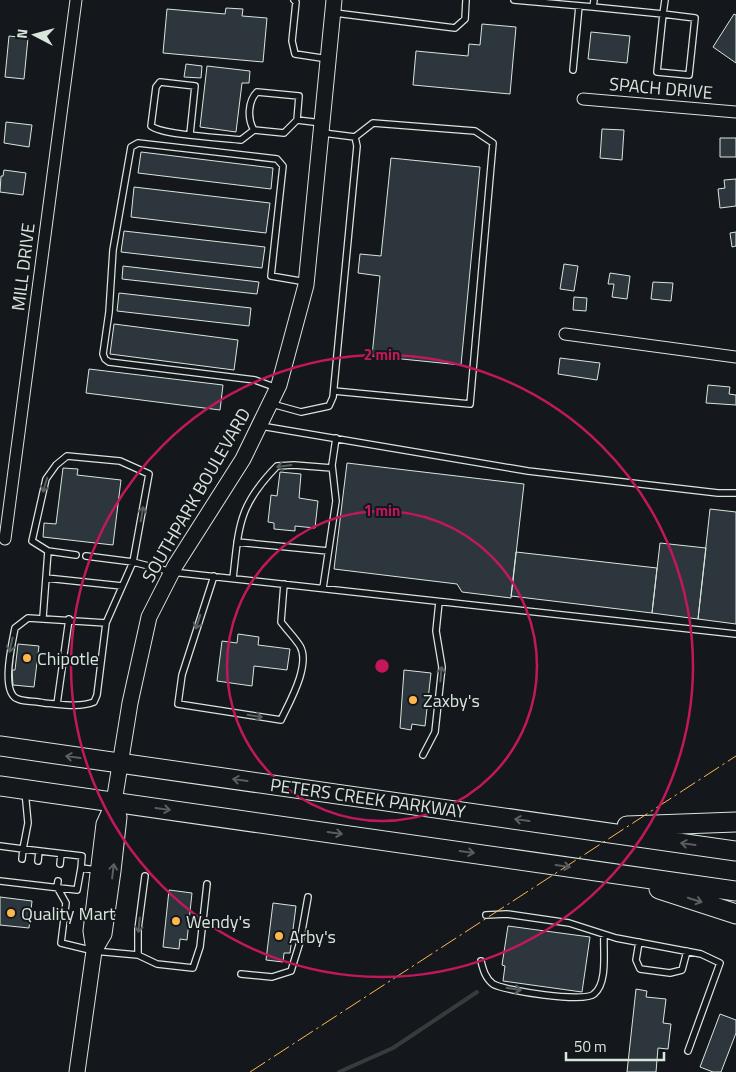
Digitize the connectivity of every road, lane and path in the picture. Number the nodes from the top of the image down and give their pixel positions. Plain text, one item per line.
1 (76, 0) edge
2 (294, 0) edge
3 (466, 0) edge
4 (514, 0) edge
5 (665, 0) edge
6 (593, 3) edge
7 (333, 6) edge
8 (579, 6) junction
9 (663, 14) junction
10 (328, 58) junction
11 (573, 70) dead end
12 (582, 99) dead end
13 (736, 112) edge
14 (297, 120) junction
15 (321, 128) junction
16 (254, 130) junction
17 (190, 134) junction
18 (355, 137) junction
19 (306, 282) junction
20 (565, 334) dead end
21 (736, 357) edge
22 (277, 388) junction
23 (334, 391) junction
24 (270, 403) junction
25 (259, 426) junction
26 (336, 438) junction
27 (332, 468) junction
28 (736, 493) edge
29 (5, 538) dead end
30 (237, 542) junction
31 (48, 551) junction
32 (328, 551) junction
33 (76, 555) dead end
34 (86, 556) dead end
35 (133, 562) junction
36 (172, 572) junction
37 (214, 576) junction
38 (46, 578) junction
39 (232, 578) junction
40 (284, 584) junction
41 (122, 586) junction
42 (323, 588) junction
43 (439, 602) junction
44 (43, 617) junction
45 (69, 619) junction
46 (106, 622) junction
47 (736, 634) edge
48 (58, 704) junction
49 (0, 746) edge
50 (423, 755) dead end
51 (121, 763) junction
52 (0, 786) edge
53 (25, 789) junction
54 (114, 802) junction
55 (736, 822) edge
56 (570, 827) junction
57 (0, 846) edge
58 (23, 849) junction
59 (39, 851) junction
60 (736, 851) edge
61 (61, 854) junction
62 (22, 859) dead end
63 (38, 861) dead end
64 (60, 864) dead end
65 (81, 868) junction
66 (99, 870) junction
67 (598, 871) junction
68 (20, 876) dead end
69 (146, 876) dead end
70 (0, 881) edge
71 (19, 883) junction
72 (58, 884) junction
73 (207, 884) dead end
74 (736, 890) edge
75 (308, 897) dead end
76 (736, 914) edge
77 (486, 916) dead end
78 (604, 935) junction
79 (639, 942) junction
80 (94, 951) junction
81 (687, 951) junction
82 (138, 955) junction
83 (481, 961) dead end
84 (241, 974) dead end
85 (688, 1051) dead end
86 (77, 1072) edge

1 - 29 street, MILL DRIVE
2 - 10 lane
3 - 7 lane
4 - 8 lane
5 - 9 lane
6 - 8 lane
6 - 9 lane
7 - 10 street, SOUTHPARK BOULEVARD
8 - 11 lane
9 - 9 lane
10 - 15 street, SOUTHPARK BOULEVARD
12 - 13 street, SPACH DRIVE
14 - 15 lane
14 - 16 lane
14 - 16 lane
15 - 18 lane
15 - 19 street, SOUTHPARK BOULEVARD
16 - 17 lane
17 - 17 lane
18 - 23 lane
18 - 23 lane
19 - 22 street, SOUTHPARK BOULEVARD
19 - 22 lane
20 - 21 street
22 - 24 street, SOUTHPARK BOULEVARD
23 - 24 lane
24 - 25 street, SOUTHPARK BOULEVARD
25 - 26 lane
25 - 36 street, SOUTHPARK BOULEVARD
26 - 27 lane
26 - 28 lane
27 -> 30 lane
27 - 32 lane
30 - 32 lane
30 - 39 lane
31 - 33 lane
35 -> 31 lane
31 - 38 lane
32 - 42 lane
34 - 35 lane
35 - 36 lane
35 - 41 lane
36 - 37 lane
36 - 51 street, SOUTHPARK BOULEVARD
37 - 39 lane
37 -> 40 lane
38 - 41 lane
38 - 44 lane
39 - 40 lane
40 - 42 lane
41 - 46 lane
42 - 43 lane
43 - 47 lane
50 -> 43 lane
44 - 45 lane
44 -> 48 lane
45 - 46 lane
45 - 48 lane
46 - 48 lane
51 -> 49 main road, PETERS CREEK PARKWAY
51 - 54 street, SOUTHPARK BOULEVARD
56 -> 51 main road, PETERS CREEK PARKWAY
52 - 53 main road
53 - 54 main road
53 - 58 lane
54 - 66 street, SOUTHPARK BOULEVARD
54 -> 67 main road
80 -> 54 street, SOUTHPARK BOULEVARD
55 - 56 main road
60 -> 56 main road, PETERS CREEK PARKWAY
57 - 58 lane
58 - 59 lane
58 - 62 lane
59 - 61 lane
59 - 63 lane
61 - 64 lane
61 - 65 lane
65 - 66 lane
65 - 72 lane
66 - 80 street, SOUTHPARK BOULEVARD
67 - 74 main road
67 -> 76 main road
68 - 71 lane
69 -> 82 lane
70 - 71 lane
71 - 72 lane
72 - 80 lane
73 - 82 lane
75 - 84 lane
77 - 78 lane
78 - 79 lane
83 -> 78 lane
79 - 81 lane
79 - 81 lane
80 - 82 lane
80 - 86 street, SOUTHPARK BOULEVARD
81 - 85 lane

